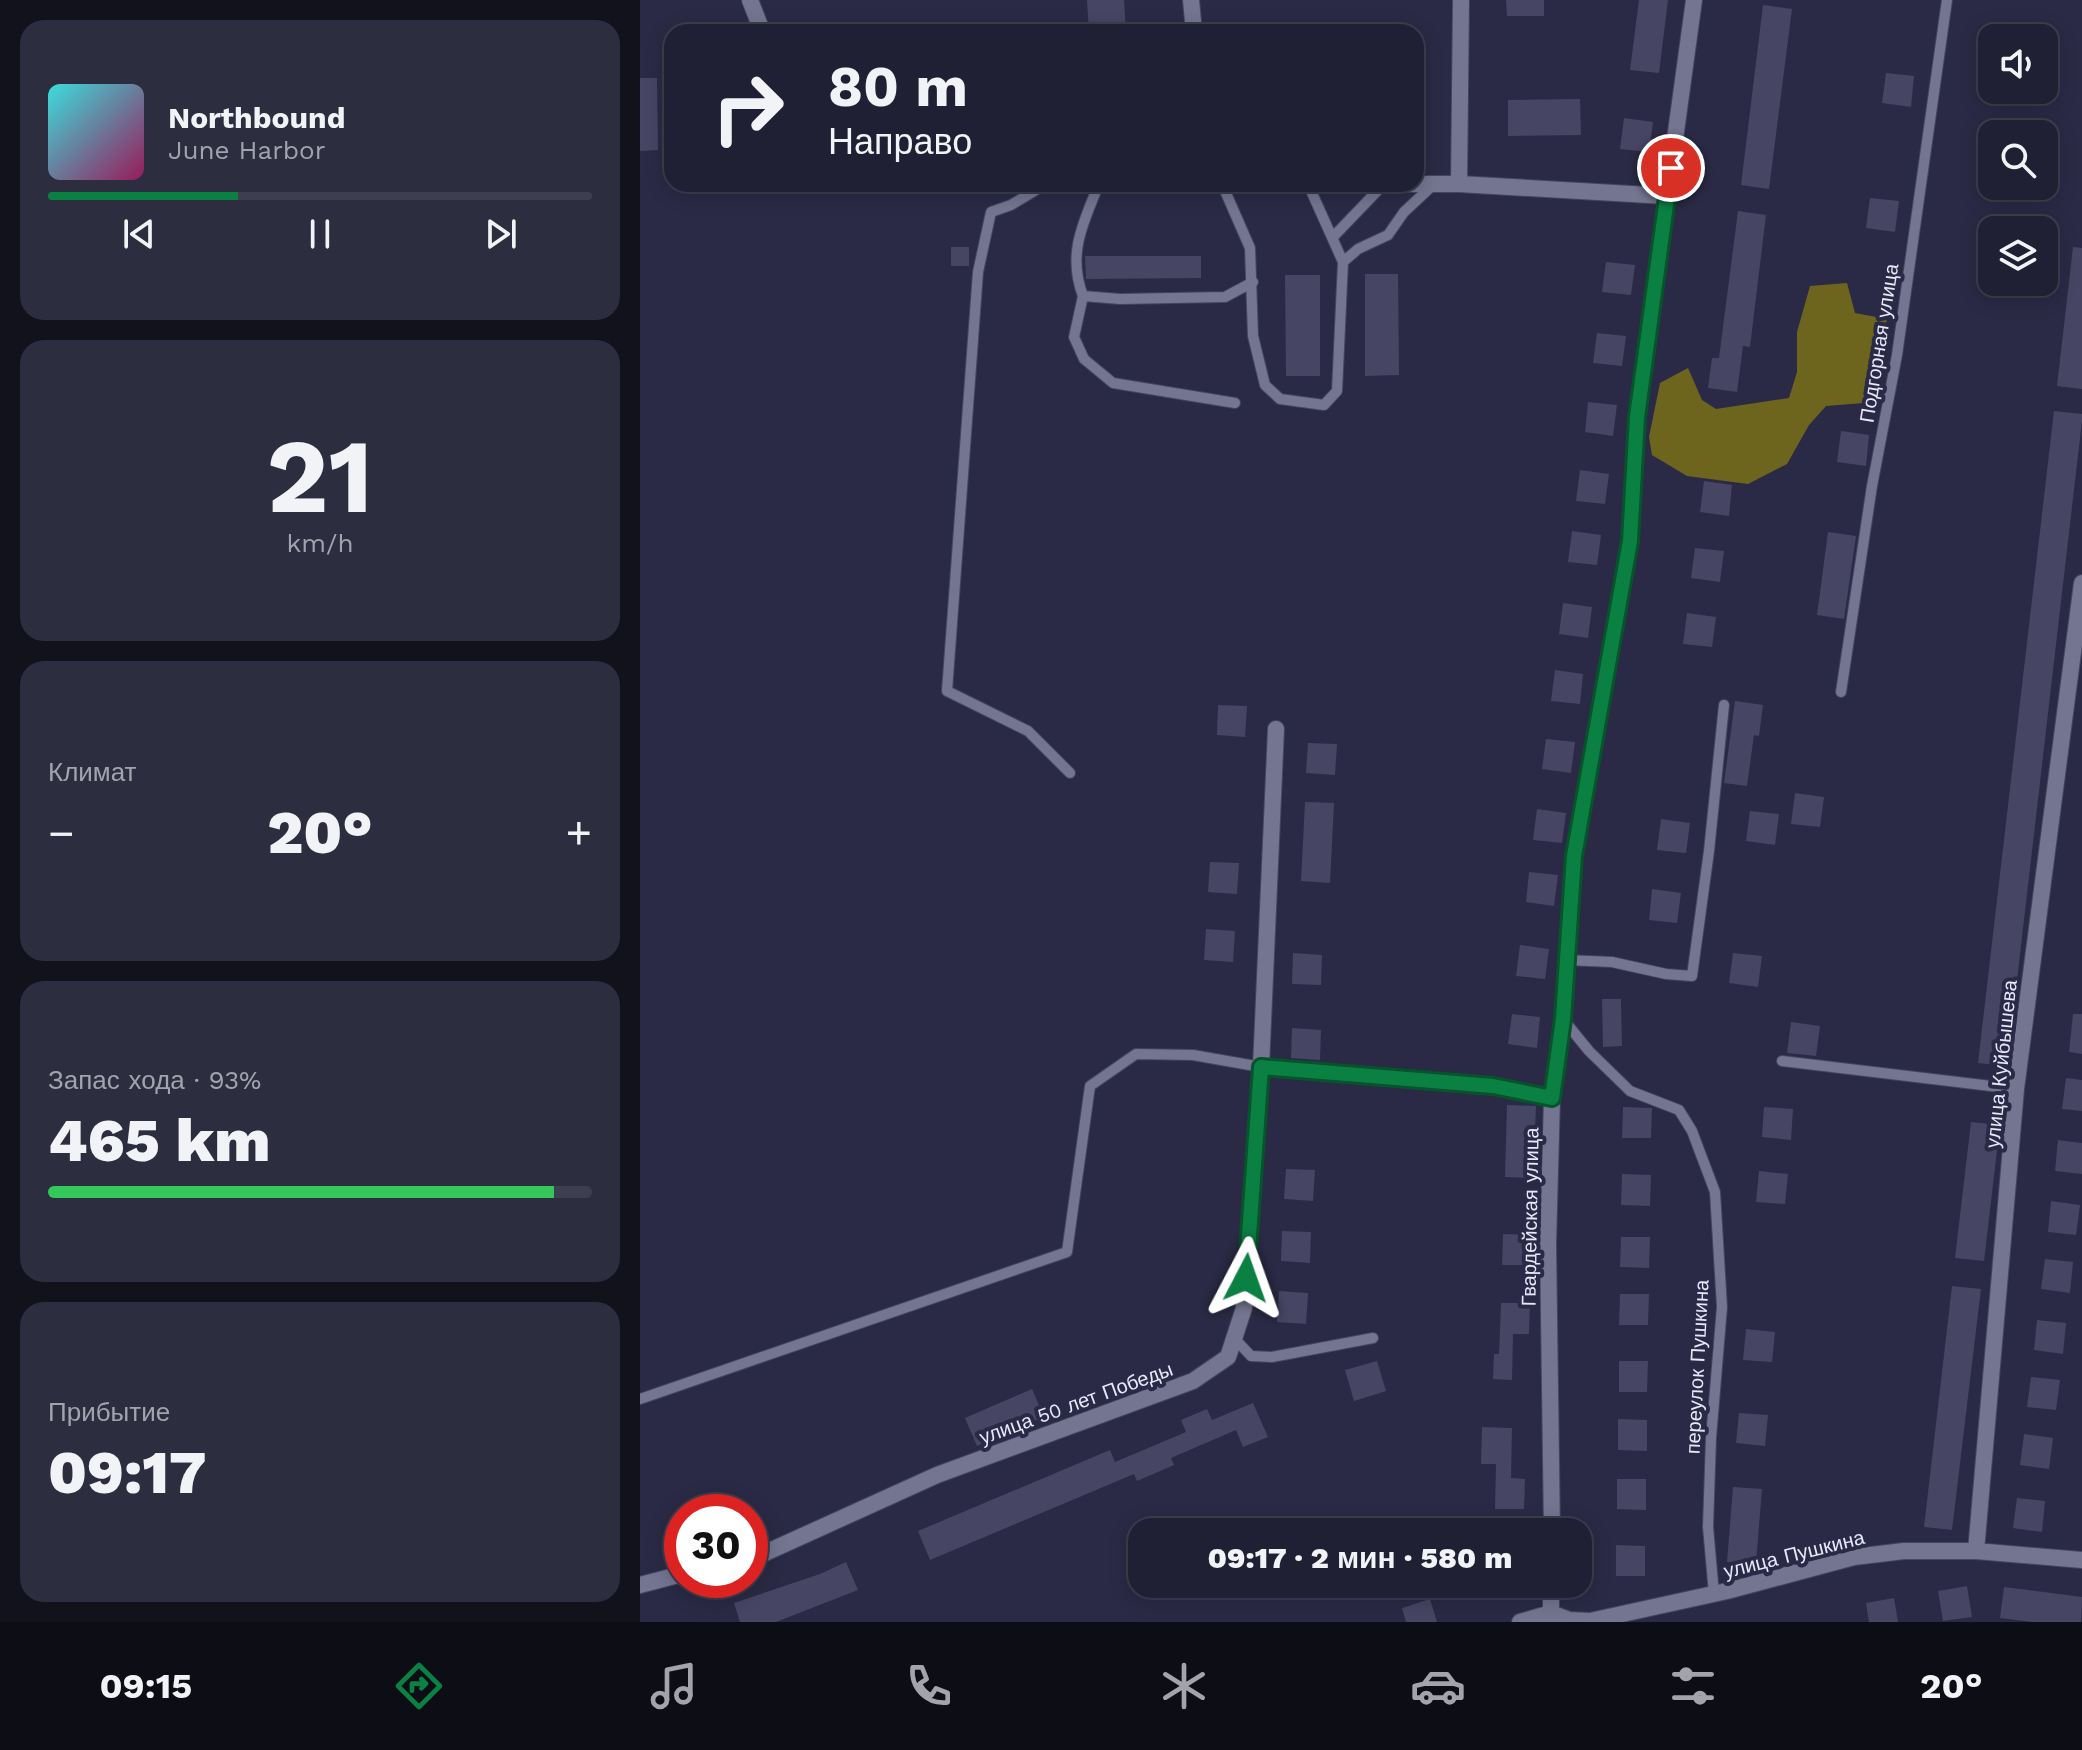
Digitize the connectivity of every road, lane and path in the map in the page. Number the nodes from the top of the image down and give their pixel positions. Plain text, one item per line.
1 (750, 0) edge
2 (1191, 0) edge
3 (1461, 0) edge
4 (1694, 0) edge
5 (1947, 0) edge
6 (759, 24) edge
7 (1193, 24) edge
8 (1459, 184) junction
9 (1424, 185) edge
10 (1433, 185) junction
11 (1033, 192) edge
12 (1096, 192) edge
13 (1226, 192) edge
14 (1312, 192) edge
15 (1376, 192) edge
16 (1666, 196) junction
17 (1333, 237) junction
18 (1343, 262) junction
19 (1253, 282) junction
20 (1083, 296) junction
21 (1235, 403) dead end
22 (2082, 583) edge
23 (1841, 692) dead end
24 (1724, 705) dead end
25 (1276, 729) dead end
26 (1070, 773) dead end
27 (1566, 960) junction
28 (1563, 1019) junction
29 (1782, 1061) dead end
30 (1261, 1067) junction
31 (2016, 1089) junction
32 (1552, 1098) junction
33 (1234, 1338) junction
34 (1373, 1338) dead end
35 (640, 1399) edge
36 (1552, 1518) edge
37 (1976, 1551) junction
38 (768, 1552) edge
39 (2082, 1560) edge
40 (664, 1579) edge
41 (640, 1585) edge
42 (1714, 1594) junction
43 (1551, 1598) edge
44 (1551, 1613) junction
45 (1520, 1622) edge

1 - 6 street
2 - 7 street
3 - 8 street
4 - 16 street, Гвардейская улица
5 - 23 lane, Подгорная улица
8 - 10 street
8 - 16 street
9 - 10 street
10 - 18 lane
11 - 26 lane
12 - 20 lane
13 - 19 lane
14 - 17 lane
15 - 17 lane
16 - 27 street, Гвардейская улица
17 - 18 lane
18 - 19 lane
19 - 20 lane
20 - 21 lane
22 - 31 street, улица Куйбышева
24 - 27 lane
25 - 30 street, улица 50 лет Победы
27 - 28 street, Гвардейская улица
28 - 32 street, Гвардейская улица
28 - 42 lane, переулок Пушкина
29 - 31 lane
30 - 32 street
30 - 33 street, улица 50 лет Победы
30 - 35 lane
31 - 37 street, улица Куйбышева
32 - 36 street, Гвардейская улица
33 - 34 lane
33 - 38 street, улица 50 лет Победы
37 - 39 street, улица Пушкина
37 - 42 street, улица Пушкина
40 - 41 street
42 - 44 street, улица Пушкина
43 - 44 street
44 - 45 street, улица Пушкина

